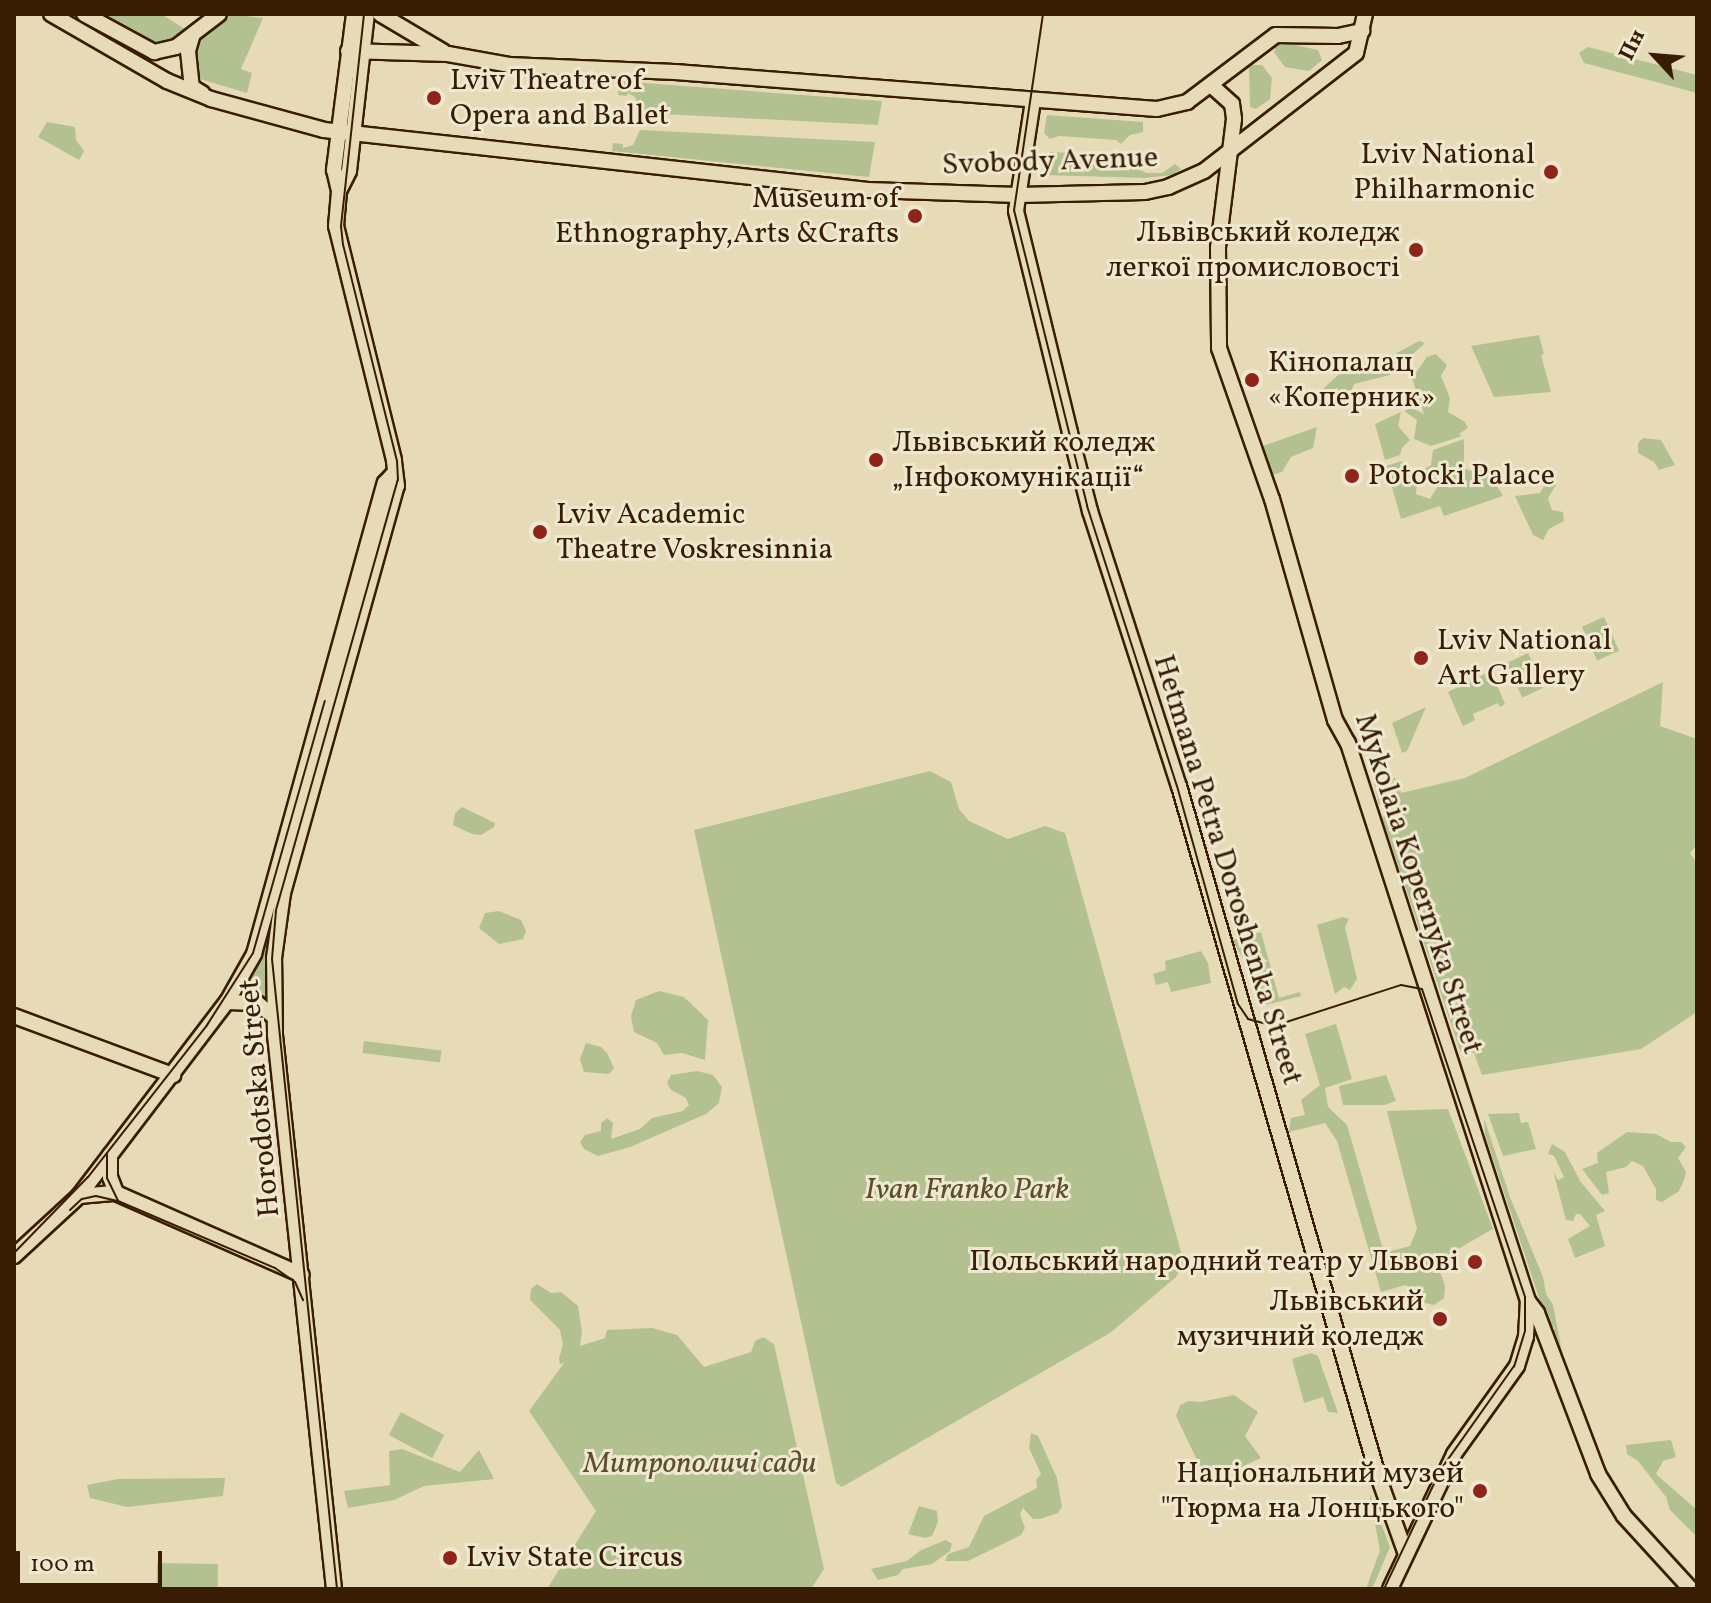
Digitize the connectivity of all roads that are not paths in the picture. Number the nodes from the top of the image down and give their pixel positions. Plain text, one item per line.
1 (51, 14) edge
2 (84, 14) edge
3 (219, 14) edge
4 (354, 14) edge
5 (367, 14) edge
6 (380, 14) edge
7 (1365, 14) edge
8 (1362, 31) junction
9 (192, 37) junction
10 (355, 51) junction
11 (448, 54) junction
12 (1212, 86) junction
13 (211, 99) junction
14 (1033, 101) junction
15 (338, 132) junction
16 (353, 134) junction
17 (1228, 155) junction
18 (339, 191) junction
19 (1018, 195) junction
20 (370, 561) junction
21 (227, 1002) junction
22 (14, 1016) edge
23 (274, 1017) junction
24 (173, 1075) junction
25 (108, 1157) junction
26 (116, 1193) junction
27 (79, 1196) junction
28 (14, 1256) edge
29 (302, 1270) junction
30 (1528, 1301) junction
31 (1523, 1351) junction
32 (1550, 1351) junction
33 (1406, 1554) junction
34 (334, 1589) edge
35 (1390, 1589) edge
36 (1691, 1589) edge

1 - 13 main road, Svobody Avenue
2 - 9 main road
3 - 9 main road
4 - 10 main road
5 - 10 main road
6 - 11 main road, Svobody Avenue
7 - 8 main road
8 - 12 main road, Svobody Avenue
8 - 17 main road, Svobody Avenue
9 - 13 main road
10 - 11 main road, Svobody Avenue
10 - 15 main road, Horodotska Street
10 - 16 main road, Horodotska Street
11 - 14 main road, Svobody Avenue
12 - 14 main road, Svobody Avenue
12 - 17 main road
13 - 15 main road, Svobody Avenue
14 - 19 main road, Hetmana Petra Doroshenka Street
15 - 16 main road, Svobody Avenue
15 - 18 main road, Horodotska Street
16 - 18 main road, Horodotska Street
16 - 19 main road, Svobody Avenue
17 - 19 main road, Svobody Avenue
17 - 30 main road, Mykolaia Kopernyka Street
18 - 20 main road, Horodotska Street
19 - 33 main road, Hetmana Petra Doroshenka Street
20 - 21 main road, Horodotska Street
20 - 23 main road, Horodotska Street
21 - 23 main road
21 - 24 main road, Horodotska Street
22 - 24 main road
23 - 29 main road, Horodotska Street
24 - 25 main road, Horodotska Street
25 - 26 main road
25 - 27 main road, Horodotska Street
26 - 27 main road
26 - 29 main road
27 - 28 main road, Horodotska Street
29 - 34 main road, Horodotska Street
30 - 31 main road
30 - 32 main road, Mykolaia Kopernyka Street
31 - 32 main road
31 - 33 main road
32 - 36 main road, Mykolaia Kopernyka Street
33 - 35 main road

